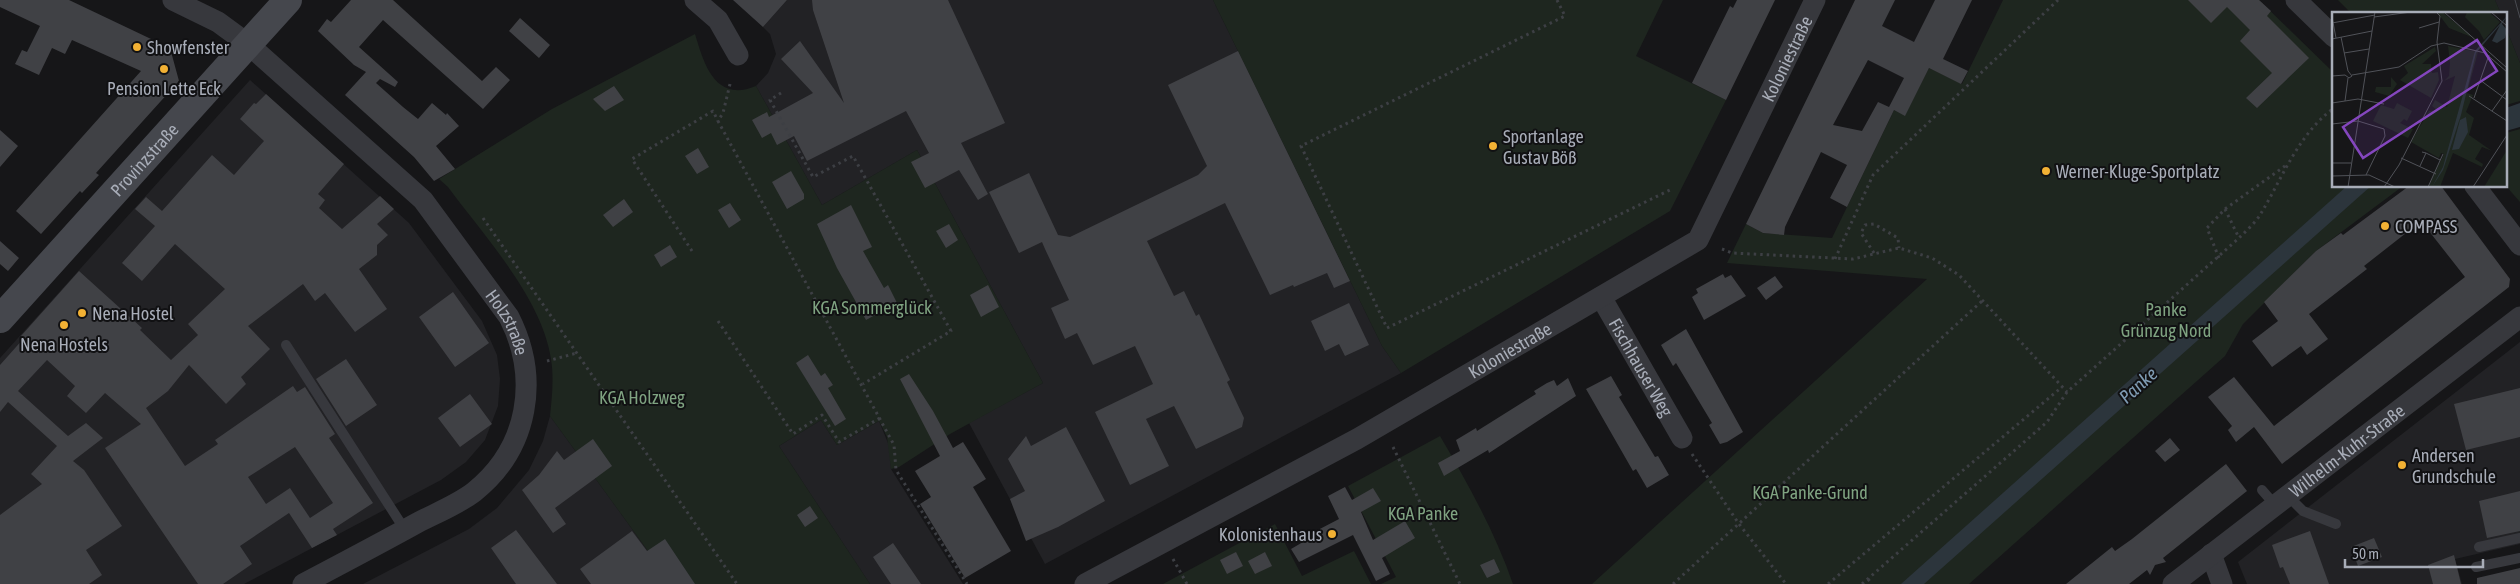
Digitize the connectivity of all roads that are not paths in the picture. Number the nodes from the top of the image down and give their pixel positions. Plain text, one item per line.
1 (173, 0) edge
2 (288, 0) edge
3 (695, 0) edge
4 (1815, 0) edge
5 (2296, 0) edge
6 (2332, 35) edge
7 (248, 44) junction
8 (738, 55) dead end
9 (2477, 188) edge
10 (2520, 245) edge
11 (1601, 297) junction
12 (2520, 316) edge
13 (0, 319) edge
14 (286, 345) dead end
15 (1682, 438) dead end
16 (2275, 497) junction
17 (2336, 524) dead end
18 (405, 530) junction
19 (2520, 538) edge
20 (2479, 547) dead end
21 (2211, 554) junction
22 (2520, 558) edge
23 (2476, 567) dead end
24 (303, 584) edge
25 (1085, 584) edge
26 (2173, 584) edge
27 (2222, 584) edge

1 - 7 street, Holzstraße
2 - 7 main road, Provinzstraße
3 - 8 street
4 - 11 street, Koloniestraße
5 - 6 street
7 - 13 main road, Provinzstraße
7 - 18 street, Holzstraße
9 - 10 street
11 - 15 street, Fischhauser Weg
11 - 25 street, Koloniestraße
12 - 16 street, Wilhelm-Kuhr-Straße
14 - 18 lane
16 - 17 lane
16 - 21 street, Wilhelm-Kuhr-Straße
18 - 24 street, Holzstraße
19 - 20 lane
21 - 26 street, Wilhelm-Kuhr-Straße
21 - 27 street
22 - 23 lane

